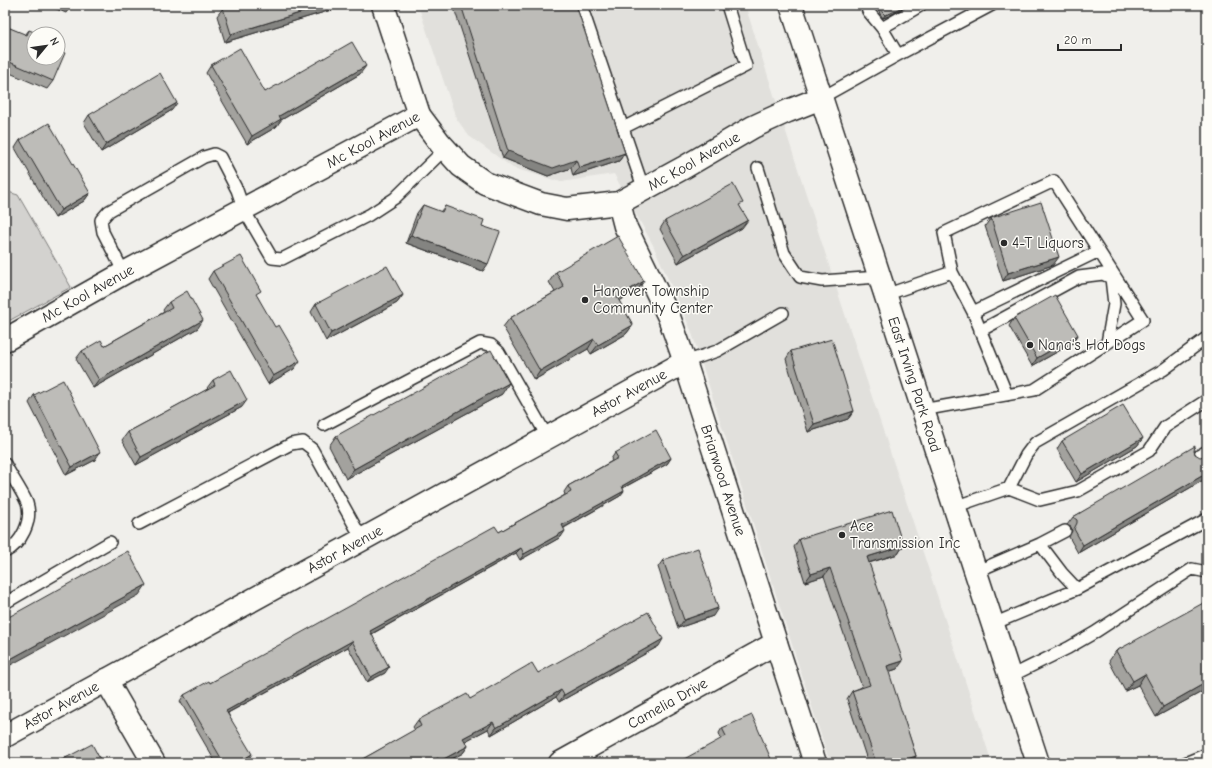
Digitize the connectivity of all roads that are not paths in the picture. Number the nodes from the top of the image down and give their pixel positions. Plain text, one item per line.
1 (383, 5) edge
2 (581, 5) edge
3 (727, 5) edge
4 (791, 5) edge
5 (866, 5) edge
6 (919, 5) edge
7 (992, 5) edge
8 (882, 28) junction
9 (898, 55) junction
10 (821, 98) junction
11 (419, 115) junction
12 (623, 128) junction
13 (445, 149) junction
14 (758, 168) dead end
15 (644, 190) junction
16 (620, 202) junction
17 (244, 210) junction
18 (1099, 251) junction
19 (952, 272) junction
20 (124, 274) junction
21 (882, 286) junction
22 (783, 312) dead end
23 (973, 312) junction
24 (980, 331) junction
25 (1207, 339) edge
26 (5, 340) edge
27 (1107, 343) junction
28 (685, 362) junction
29 (1007, 395) junction
30 (1207, 400) edge
31 (922, 410) junction
32 (324, 425) dead end
33 (548, 438) junction
34 (1207, 451) edge
35 (1195, 458) edge
36 (5, 464) edge
37 (1009, 488) junction
38 (954, 507) junction
39 (1207, 520) edge
40 (139, 524) dead end
41 (1065, 531) dead end
42 (362, 539) junction
43 (110, 542) dead end
44 (1040, 544) junction
45 (5, 552) edge
46 (975, 572) junction
47 (1207, 572) edge
48 (1077, 589) junction
49 (5, 603) edge
50 (992, 624) junction
51 (776, 643) junction
52 (1009, 677) junction
53 (106, 680) junction
54 (5, 736) edge
55 (1207, 754) edge
56 (154, 763) edge
57 (560, 763) edge
58 (815, 763) edge
59 (1038, 763) edge
60 (1185, 763) edge

1 - 11 street
2 - 12 lane
3 - 12 lane
4 - 10 street, East Irving Park Road
5 - 8 lane
6 - 8 lane
7 - 9 lane
8 - 9 lane
9 - 10 lane
10 - 15 street, Mc Kool Avenue
10 - 21 street, East Irving Park Road
11 - 13 street, Mc Kool Avenue
11 - 17 street, Mc Kool Avenue
12 - 15 lane
13 - 16 street, Mc Kool Avenue
13 - 17 lane
14 - 21 lane
15 - 16 street, Mc Kool Avenue
16 - 28 street, Briarwood Avenue
17 - 20 street, Mc Kool Avenue
17 - 20 lane
18 - 19 lane
18 - 23 lane
18 - 27 lane
19 - 21 lane
19 - 23 lane
20 - 26 street, Mc Kool Avenue
21 - 31 street, East Irving Park Road
22 - 28 lane
23 - 24 lane
24 - 27 lane
24 - 29 lane
25 - 37 lane
27 - 29 lane
28 - 33 street, Astor Avenue
28 - 51 street, Briarwood Avenue
29 - 31 lane
30 - 37 lane
31 - 38 street, East Irving Park Road
32 - 33 lane
33 - 42 street, Astor Avenue
34 - 35 lane
36 - 45 lane
37 - 38 lane
38 - 46 street, East Irving Park Road
39 - 48 lane
40 - 42 lane
41 - 44 lane
42 - 53 street, Astor Avenue
43 - 49 lane
44 - 46 lane
44 - 48 lane
46 - 50 street, East Irving Park Road
47 - 52 lane
48 - 50 lane
50 - 52 street, East Irving Park Road
51 - 57 street, Camelia Drive
51 - 58 street, Briarwood Avenue
52 - 59 street, East Irving Park Road
53 - 54 street, Astor Avenue
53 - 56 street
55 - 60 lane

